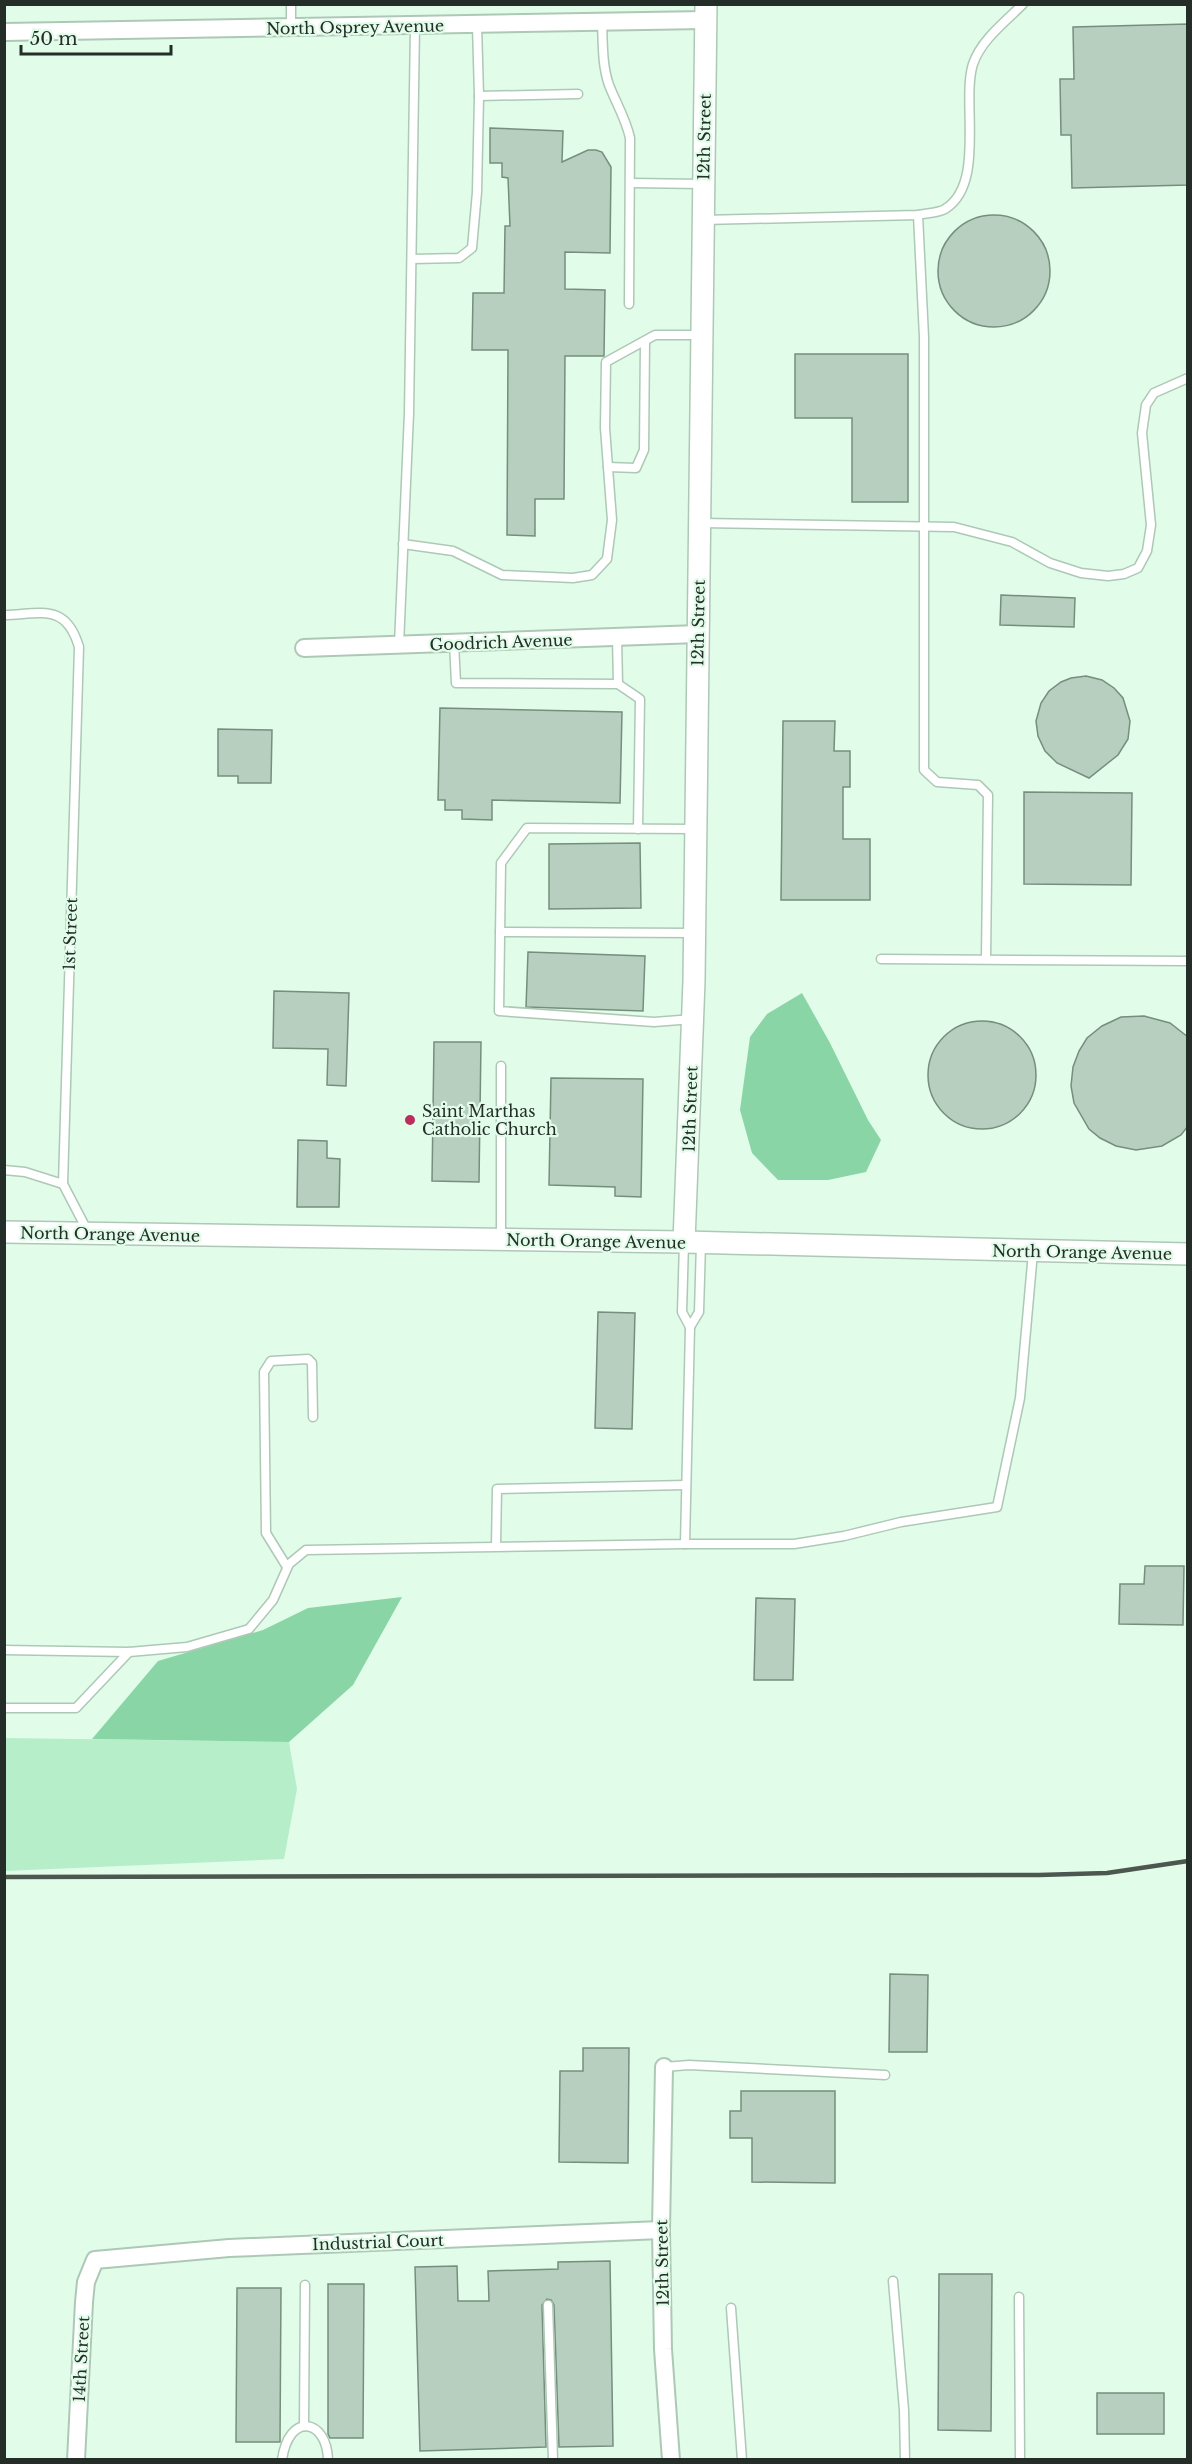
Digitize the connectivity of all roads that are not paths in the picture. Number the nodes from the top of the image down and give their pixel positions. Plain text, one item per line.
1 (291, 4) edge
2 (1023, 4) edge
3 (705, 12) edge
4 (602, 23) junction
5 (477, 25) junction
6 (415, 26) junction
7 (291, 28) junction
8 (4, 32) edge
9 (578, 94) dead end
10 (479, 96) junction
11 (631, 183) junction
12 (703, 184) junction
13 (918, 215) junction
14 (703, 220) junction
15 (412, 259) junction
16 (628, 304) dead end
17 (702, 334) junction
18 (645, 341) junction
19 (1188, 378) edge
20 (608, 467) junction
21 (699, 523) junction
22 (924, 526) junction
23 (403, 544) junction
24 (4, 615) edge
25 (698, 634) junction
26 (617, 638) junction
27 (454, 643) junction
28 (399, 645) junction
29 (304, 648) dead end
30 (618, 684) junction
31 (638, 829) junction
32 (696, 829) junction
33 (500, 932) junction
34 (695, 933) junction
35 (881, 958) dead end
36 (986, 958) junction
37 (1188, 962) edge
38 (694, 1019) junction
39 (501, 1066) dead end
40 (4, 1170) edge
41 (63, 1184) junction
42 (4, 1232) edge
43 (89, 1233) junction
44 (501, 1239) junction
45 (692, 1242) junction
46 (1033, 1252) junction
47 (1188, 1254) edge
48 (690, 1327) junction
49 (313, 1418) dead end
50 (686, 1485) junction
51 (685, 1544) junction
52 (496, 1546) junction
53 (287, 1567) junction
54 (4, 1650) edge
55 (129, 1652) junction
56 (4, 1708) edge
57 (664, 2067) joint
58 (885, 2074) dead end
59 (661, 2230) junction
60 (95, 2260) joint
61 (893, 2281) dead end
62 (305, 2285) dead end
63 (1020, 2297) dead end
64 (548, 2305) dead end
65 (731, 2308) dead end
66 (304, 2426) junction
67 (76, 2460) edge
68 (282, 2460) edge
69 (328, 2460) edge
70 (553, 2460) edge
71 (671, 2460) edge
72 (742, 2460) edge
73 (905, 2460) edge
74 (1020, 2460) edge

1 - 7 lane
2 - 13 lane
3 - 4 street, North Osprey Avenue
3 - 12 street, 12th Street
4 - 5 street, North Osprey Avenue
4 - 11 lane
5 - 6 street, North Osprey Avenue
5 - 10 lane
6 - 7 street, North Osprey Avenue
6 - 15 lane
7 - 8 street, North Osprey Avenue
9 - 10 lane
10 - 15 lane
11 - 12 lane
11 - 16 lane
12 - 14 street, 12th Street
13 - 14 lane
13 - 22 lane
14 - 17 street, 12th Street
15 - 23 lane
17 - 18 lane
17 - 21 street, 12th Street
18 - 20 lane
18 - 20 lane
19 - 22 lane
20 - 23 lane
21 - 22 lane
21 - 25 street, 12th Street
22 - 36 lane
23 - 28 lane
24 - 41 lane, 1st Street
25 - 26 street, Goodrich Avenue
25 - 32 street, 12th Street
26 - 27 street, Goodrich Avenue
26 - 30 lane
27 - 28 street, Goodrich Avenue
27 - 30 lane
28 - 29 street, Goodrich Avenue
30 - 31 lane
31 - 32 lane
31 - 33 lane
32 - 34 street, 12th Street
33 - 34 lane
33 - 38 lane
34 - 38 street, 12th Street
35 - 36 lane
36 - 37 lane
38 - 45 street, 12th Street
39 - 44 lane
40 - 41 lane
41 - 43 lane
42 - 43 street, North Orange Avenue
43 - 44 street, North Orange Avenue
44 - 45 street, North Orange Avenue
45 - 46 street, North Orange Avenue
45 - 48 lane
45 - 48 lane
46 - 47 street, North Orange Avenue
46 - 51 lane
48 - 50 lane
49 - 53 lane
50 - 51 lane
50 - 52 lane
51 - 52 lane
52 - 53 lane
53 - 55 lane
54 - 55 lane
55 - 56 lane
57 - 58 lane
57 - 59 street, 12th Street
59 - 60 street, Industrial Court
59 - 71 street, 12th Street
60 - 67 street, 14th Street
61 - 73 lane
62 - 66 lane
63 - 74 lane
64 - 70 lane
65 - 72 lane
66 - 68 lane
66 - 69 lane

